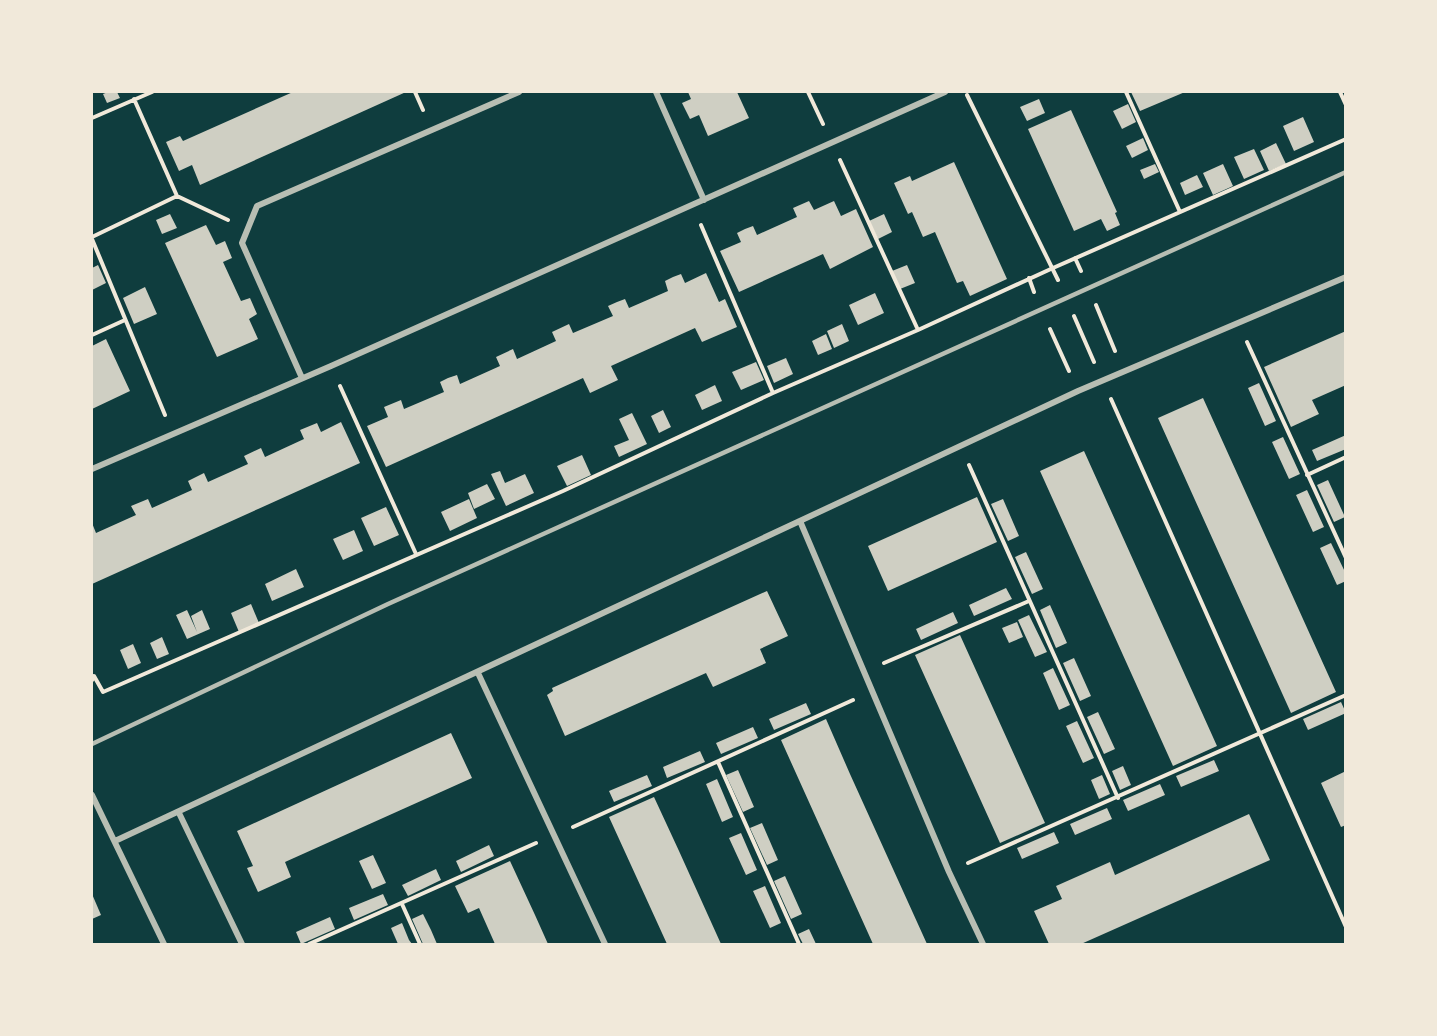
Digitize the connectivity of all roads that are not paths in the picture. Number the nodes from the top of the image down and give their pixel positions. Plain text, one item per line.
1 (519, 92) edge
2 (656, 92) edge
3 (945, 92) edge
4 (1346, 172) edge
5 (704, 200) junction
6 (1346, 277) edge
7 (302, 378) junction
8 (92, 469) edge
9 (800, 521) junction
10 (477, 673) junction
11 (92, 744) edge
12 (92, 795) edge
13 (178, 813) junction
14 (115, 841) junction
15 (164, 945) edge
16 (242, 945) edge
17 (605, 945) edge
18 (983, 945) edge

1 - 7 street
2 - 5 street
3 - 5 street
4 - 11 lane
5 - 7 street
6 - 9 street
7 - 8 street
9 - 10 street
9 - 18 street
10 - 13 street
10 - 17 street
12 - 14 street
13 - 14 street
13 - 16 street
14 - 15 street

